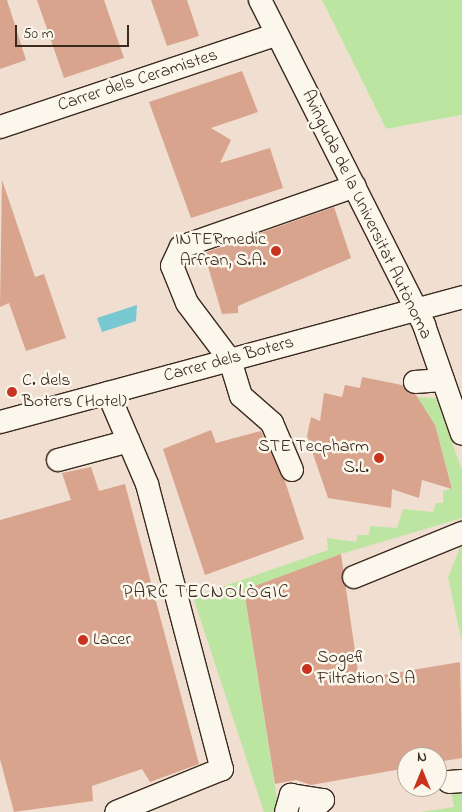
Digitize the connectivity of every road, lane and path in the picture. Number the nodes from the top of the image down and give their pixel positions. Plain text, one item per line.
1 (260, 0) edge
2 (275, 35) junction
3 (0, 127) edge
4 (355, 186) junction
5 (460, 297) edge
6 (416, 309) junction
7 (230, 360) junction
8 (443, 380) junction
9 (415, 382) dead end
10 (108, 393) junction
11 (0, 422) edge
12 (462, 434) edge
13 (128, 441) junction
14 (58, 460) dead end
15 (292, 470) dead end
16 (462, 533) edge
17 (354, 577) dead end
18 (116, 812) edge
19 (286, 812) edge
20 (310, 812) edge

1 - 2 street, Avinguda de la Universitat Autònoma
2 - 3 street, Carrer dels Ceramistes
2 - 4 street, Avinguda de la Universitat Autònoma
4 - 6 street, Avinguda de la Universitat Autònoma
4 - 7 street
5 - 6 street, Carrer dels Boters
6 - 7 street, Carrer dels Boters
6 - 8 street, Avinguda de la Universitat Autònoma
7 - 10 street, Carrer dels Boters
7 - 15 street
8 - 9 street
8 - 12 street, Avinguda de la Universitat Autònoma
10 - 11 street, Carrer dels Boters
10 - 13 street
13 - 14 street
13 - 18 street
16 - 17 street
19 - 20 street

